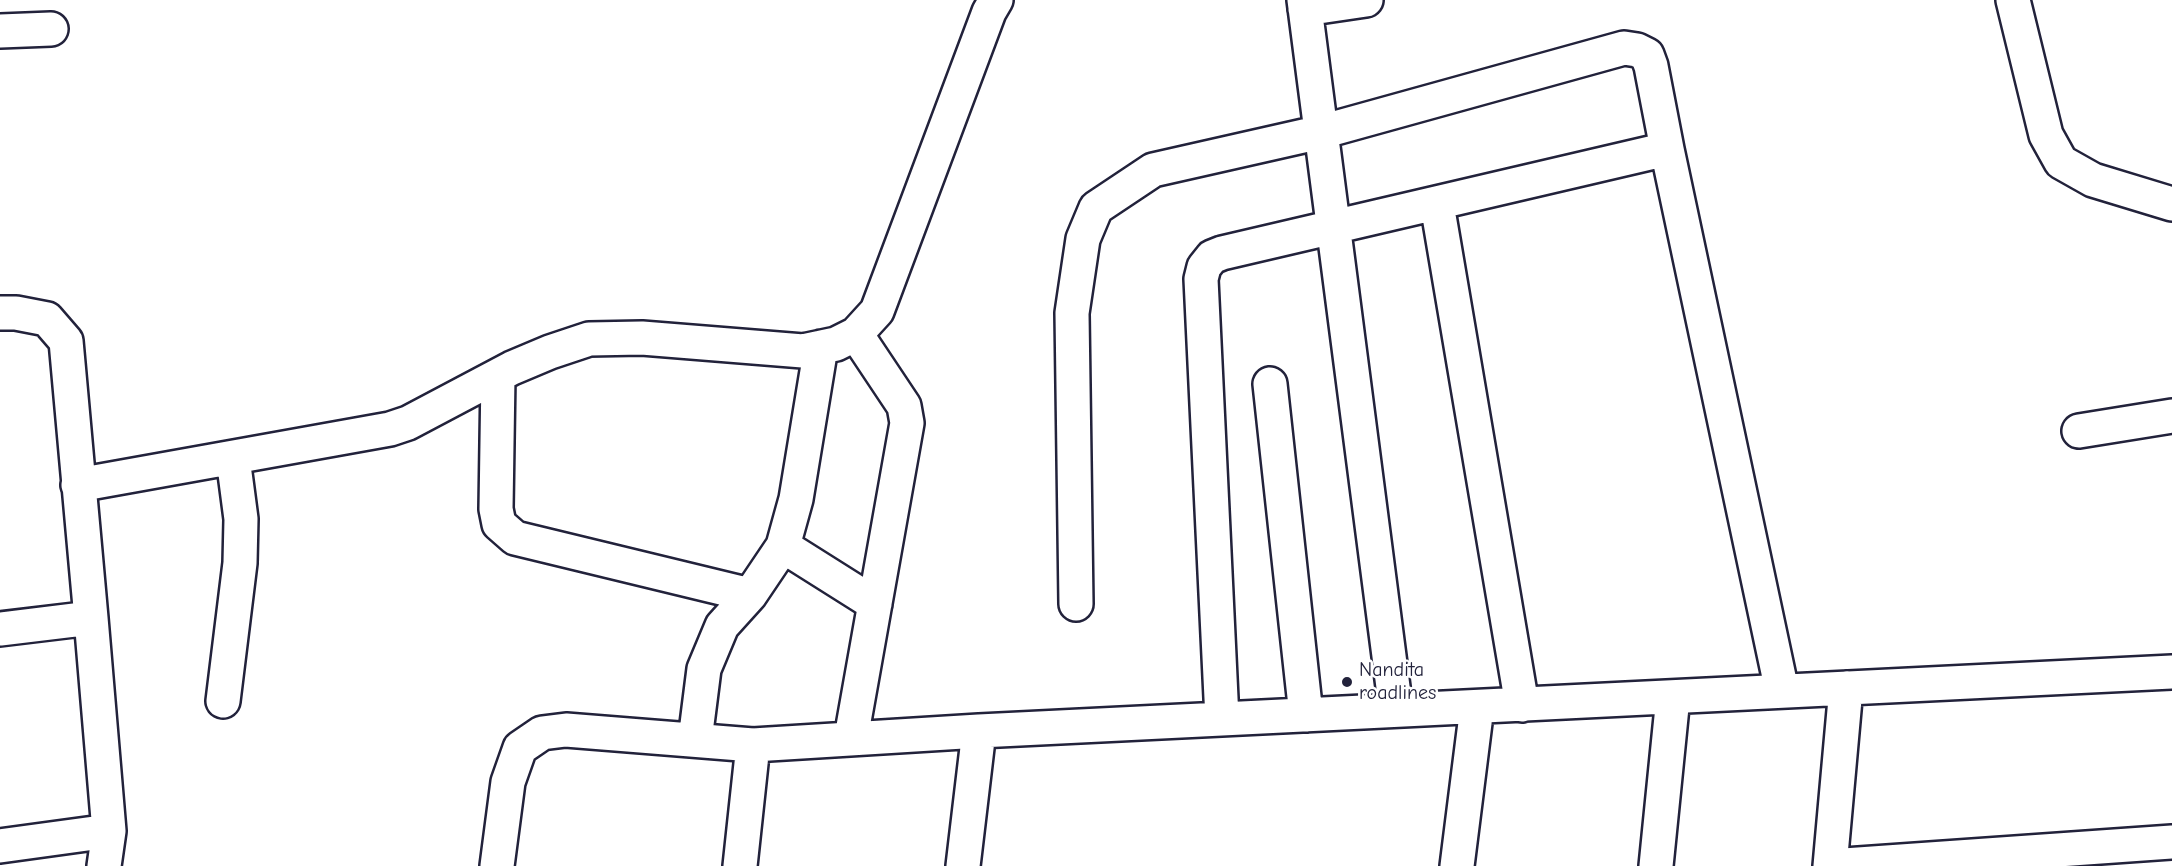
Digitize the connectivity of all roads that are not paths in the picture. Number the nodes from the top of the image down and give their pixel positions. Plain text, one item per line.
1 (996, 0) edge
2 (1366, 0) edge
3 (2013, 0) edge
4 (1304, 5) edge
5 (51, 29) dead end
6 (0, 31) edge
7 (1321, 132) junction
8 (1667, 149) junction
9 (1437, 204) junction
10 (2172, 204) edge
11 (1334, 228) junction
12 (0, 313) edge
13 (856, 334) junction
14 (821, 347) junction
15 (498, 376) junction
16 (1270, 384) dead end
17 (2172, 416) edge
18 (2079, 431) dead end
19 (233, 458) junction
20 (78, 485) junction
21 (783, 546) junction
22 (750, 595) junction
23 (875, 604) junction
24 (1076, 604) dead end
25 (91, 618) junction
26 (0, 629) edge
27 (2172, 672) edge
28 (1846, 688) junction
29 (1782, 692) junction
30 (1673, 697) junction
31 (223, 701) dead end
32 (1522, 705) junction
33 (1477, 707) junction
34 (1396, 711) junction
35 (1306, 715) junction
36 (1222, 719) junction
37 (980, 731) junction
38 (851, 738) junction
39 (695, 740) junction
40 (753, 745) junction
41 (109, 831) junction
42 (2172, 842) edge
43 (0, 846) edge
44 (2124, 856) edge
45 (1973, 861) edge
46 (104, 866) edge
47 (497, 866) edge
48 (740, 866) edge
49 (963, 866) edge
50 (1457, 866) edge
51 (1656, 866) edge
52 (1830, 866) edge

1 - 13 street
2 - 4 street
3 - 10 street
4 - 7 street
5 - 6 street
7 - 8 street
7 - 11 street
7 - 24 street
8 - 9 street
8 - 29 street
9 - 11 street
9 - 32 street
11 - 34 street
11 - 36 street
12 - 20 street
13 - 14 street
13 - 23 street
14 - 15 street
14 - 21 street
15 - 19 street
15 - 22 street
16 - 35 street
17 - 18 street
19 - 20 street
19 - 31 street
20 - 25 street
21 - 22 street
21 - 23 street
22 - 39 street
23 - 38 street
25 - 26 street
25 - 41 street
27 - 28 street
28 - 29 street
28 - 52 street
29 - 30 street
30 - 32 street
30 - 51 street
32 - 33 street
33 - 34 street
33 - 50 street
34 - 35 street
35 - 36 street
36 - 37 street
37 - 38 street
37 - 49 street
38 - 40 street
39 - 40 street
39 - 47 street
40 - 48 street
41 - 43 street
41 - 46 street
42 - 44 street
44 - 45 street
45 - 52 street

